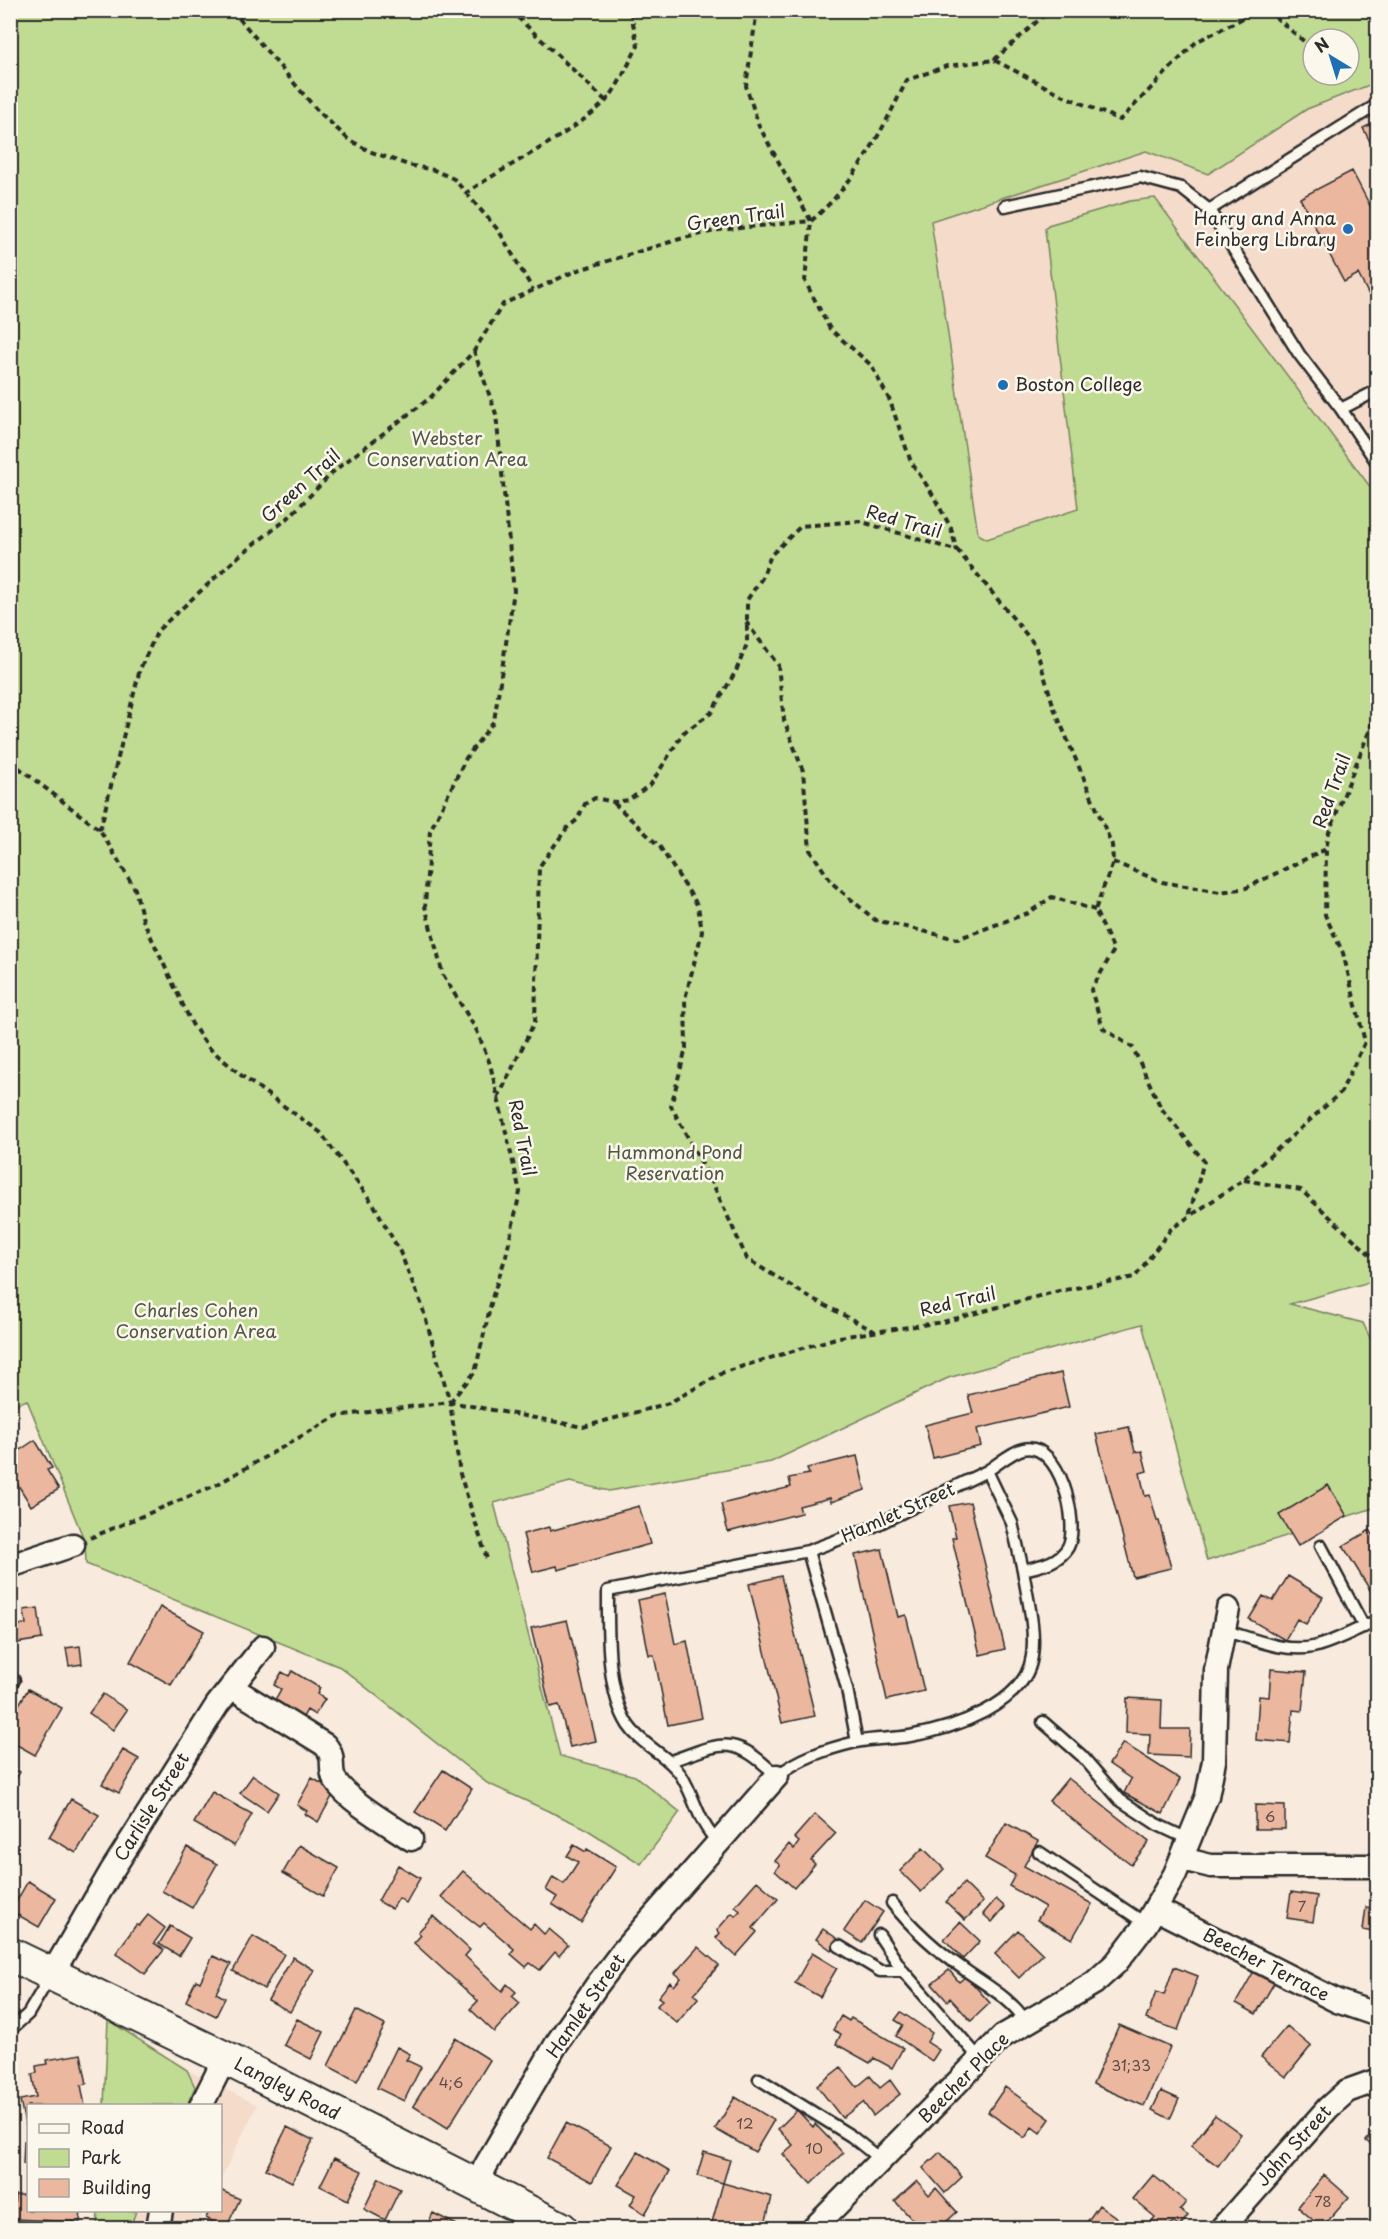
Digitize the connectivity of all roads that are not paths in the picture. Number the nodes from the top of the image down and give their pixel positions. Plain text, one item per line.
1 (1377, 104) edge
2 (1005, 206) dead end
3 (1209, 210) junction
4 (1377, 390) edge
5 (1341, 408) junction
6 (1377, 464) edge
7 (987, 1471) junction
8 (73, 1545) road end
9 (1321, 1546) dead end
10 (808, 1551) junction
11 (10, 1566) edge
12 (1023, 1570) junction
13 (1226, 1620) joint
14 (1377, 1620) edge
15 (1364, 1627) junction
16 (263, 1647) dead end
17 (231, 1687) junction
18 (1043, 1722) dead end
19 (857, 1742) junction
20 (671, 1761) junction
21 (777, 1776) junction
22 (411, 1839) dead end
23 (718, 1842) junction
24 (1186, 1850) junction
25 (1039, 1852) dead end
26 (1377, 1866) edge
27 (892, 1903) dead end
28 (1151, 1916) junction
29 (879, 1935) dead end
30 (839, 1946) dead end
31 (10, 1954) edge
32 (903, 1971) junction
33 (52, 1974) junction
34 (1377, 2015) edge
35 (1026, 2022) junction
36 (10, 2030) edge
37 (225, 2058) junction
38 (980, 2059) junction
39 (759, 2079) dead end
40 (1377, 2080) edge
41 (202, 2104) edge
42 (881, 2160) junction
43 (478, 2187) junction
44 (161, 2212) edge
45 (158, 2229) edge
46 (561, 2229) edge
47 (814, 2229) edge
48 (1222, 2229) edge

1 - 3 lane
2 - 3 lane
3 - 5 lane
4 - 5 lane
5 - 6 lane
7 - 10 lane, Hamlet Street
7 - 12 lane, Hamlet Street
7 - 12 lane, Hamlet Street
8 - 11 street
9 - 15 lane
10 - 19 lane
10 - 20 lane, Hamlet Street
12 - 19 lane, Hamlet Street
13 - 15 lane
13 - 24 street, Beecher Place
14 - 15 lane
16 - 17 street, Carlisle Street
17 - 22 street
17 - 33 street, Carlisle Street
18 - 24 lane
19 - 21 lane, Hamlet Street
20 - 21 lane
20 - 23 lane, Hamlet Street
21 - 23 street, Hamlet Street
23 - 43 street, Hamlet Street
24 - 26 street
24 - 28 street, Beecher Place
25 - 28 lane
27 - 35 lane
28 - 34 street, Beecher Terrace
28 - 35 street, Beecher Place
29 - 32 lane
30 - 32 lane
31 - 33 street, Langley Road
32 - 38 lane
33 - 36 lane
33 - 37 street, Langley Road
35 - 38 street, Beecher Place
37 - 41 street
37 - 43 street, Langley Road
38 - 42 street, Beecher Place
39 - 42 lane
40 - 48 street, John Street
42 - 47 street, Beecher Place
43 - 46 street, Langley Road
44 - 45 street

